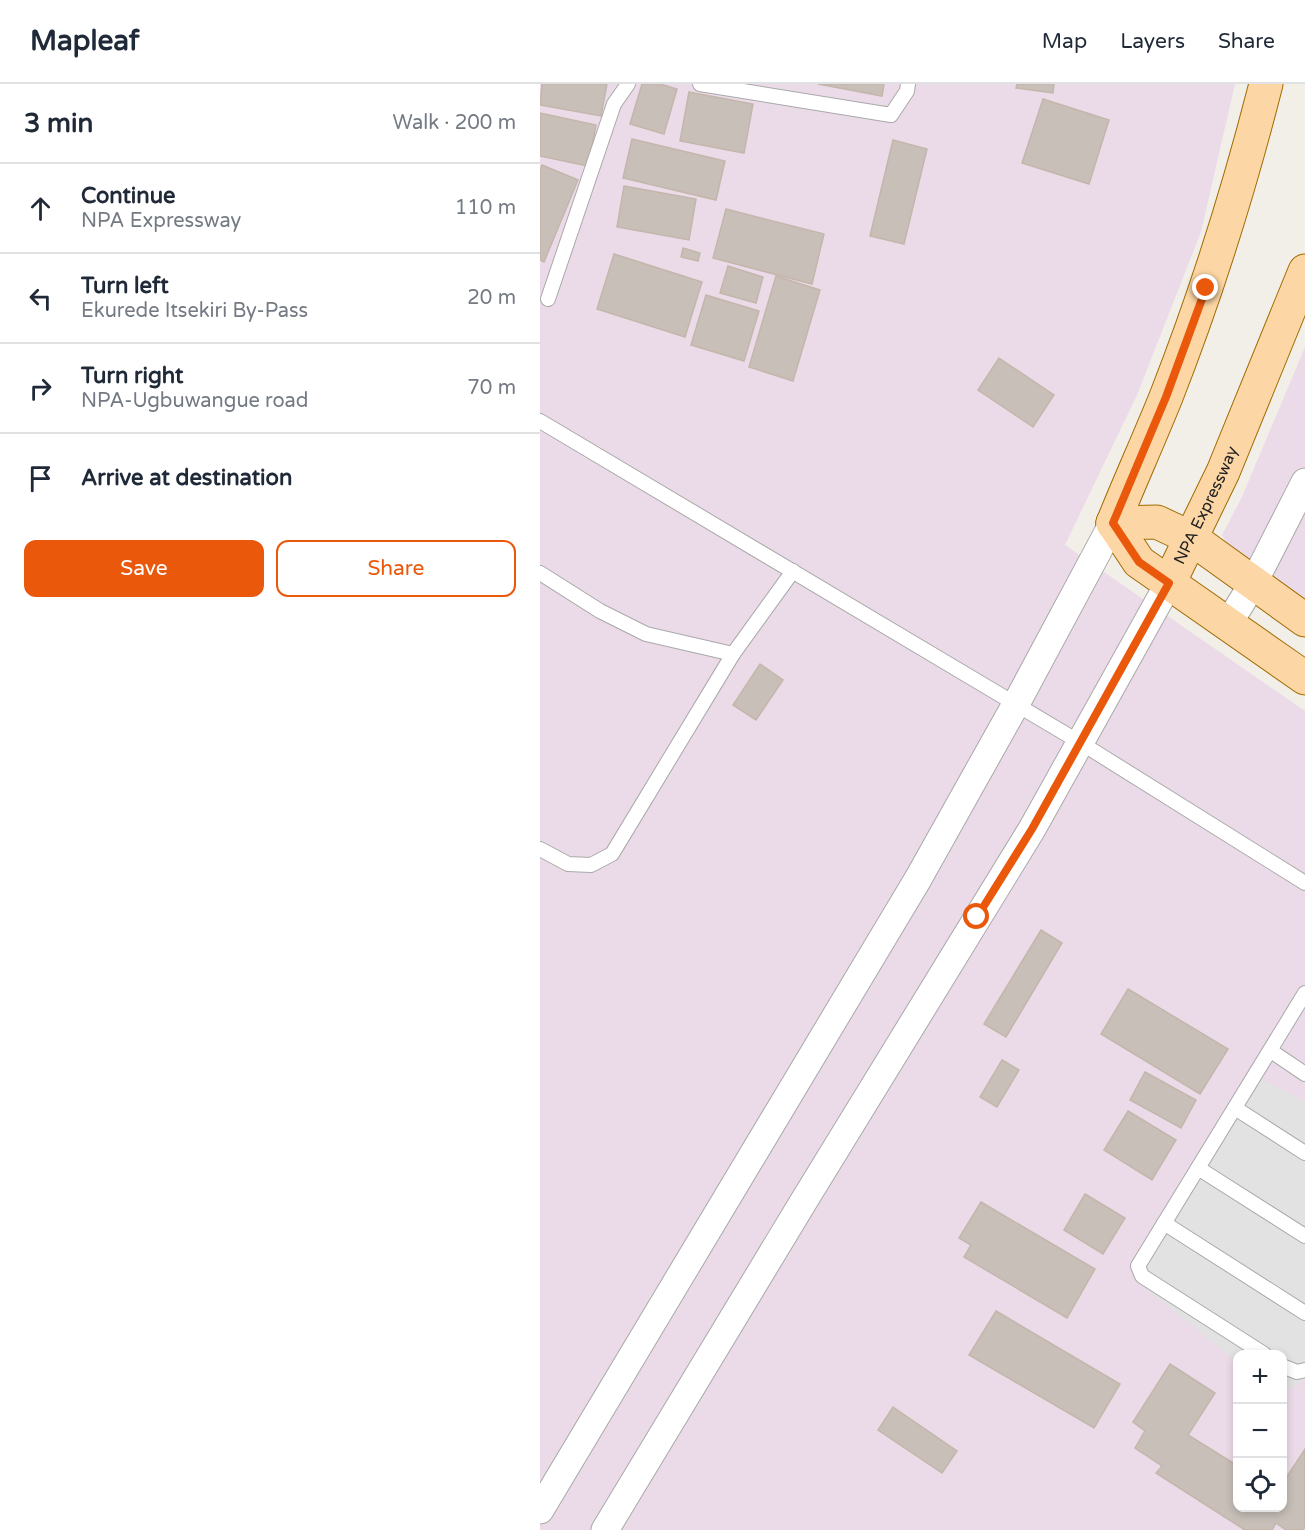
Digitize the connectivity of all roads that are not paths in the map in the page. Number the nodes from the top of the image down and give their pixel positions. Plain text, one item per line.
1 (628, 84) edge
2 (700, 84) edge
3 (908, 84) edge
4 (1266, 84) edge
5 (1305, 271) edge
6 (548, 298) dead end
7 (540, 421) edge
8 (1305, 482) edge
9 (1113, 523) junction
10 (1191, 538) junction
11 (793, 571) junction
12 (540, 573) edge
13 (1254, 582) junction
14 (1169, 583) junction
15 (1305, 620) edge
16 (1228, 624) junction
17 (734, 654) junction
18 (1305, 678) edge
19 (1016, 704) junction
20 (1081, 743) junction
21 (540, 849) edge
22 (1305, 883) edge
23 (1305, 993) edge
24 (1271, 1051) junction
25 (1305, 1074) edge
26 (1235, 1108) junction
27 (1305, 1153) edge
28 (1198, 1168) junction
29 (1164, 1223) junction
30 (1305, 1236) edge
31 (1305, 1313) edge
32 (1258, 1350) edge
33 (1287, 1368) edge
34 (1305, 1370) edge
35 (540, 1510) edge
36 (605, 1530) edge

1 - 6 lane
2 - 3 lane
4 - 9 main road
5 - 10 main road, NPA Expressway
7 - 11 lane
8 - 13 street
9 - 10 main road
9 - 14 main road
9 - 19 street
10 - 13 main road
10 - 14 main road, NPA Expressway
11 - 17 lane
11 - 19 lane
12 - 17 lane
13 - 15 main road
13 - 16 street
14 - 16 main road
14 - 20 street, NPA Expressway
16 - 18 main road
17 - 21 lane
19 - 20 lane
19 - 35 street
20 - 22 lane
20 - 36 street, NPA Expressway
23 - 24 lane
24 - 25 lane
24 - 26 lane
26 - 27 lane
26 - 28 lane
28 - 29 lane
28 - 30 lane
29 - 31 lane
29 - 32 lane
33 - 34 lane

